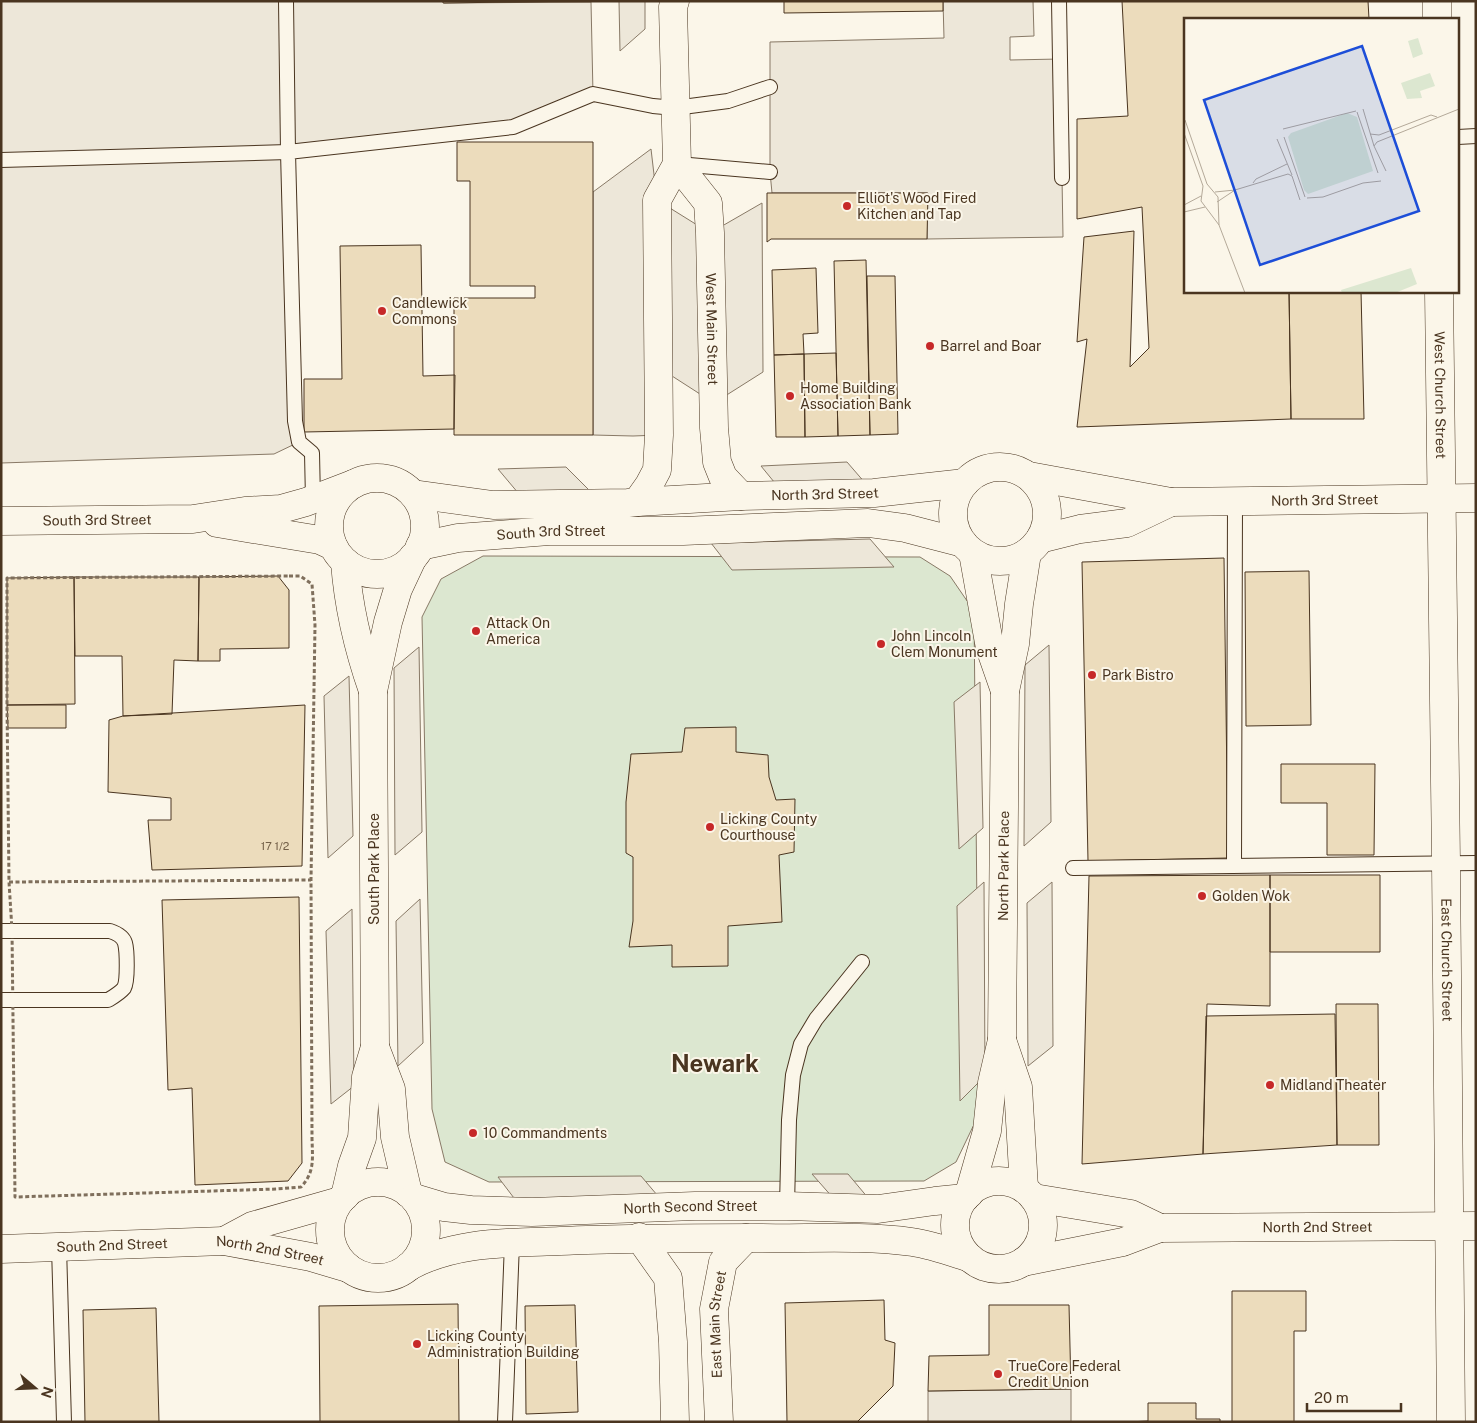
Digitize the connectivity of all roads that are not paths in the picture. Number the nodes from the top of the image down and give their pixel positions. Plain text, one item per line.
1 (286, 1) edge
2 (1059, 1) edge
3 (1437, 1) edge
4 (673, 3) edge
5 (1437, 18) edge
6 (770, 87) dead end
7 (675, 108) junction
8 (1460, 136) edge
9 (1476, 136) edge
10 (288, 152) junction
11 (1, 160) edge
12 (677, 164) junction
13 (770, 172) dead end
14 (1062, 178) dead end
15 (1439, 292) edge
16 (1029, 476) junction
17 (965, 483) junction
18 (353, 484) junction
19 (643, 493) junction
20 (413, 494) junction
21 (741, 496) junction
22 (1442, 498) junction
23 (1476, 498) edge
24 (683, 499) joint
25 (313, 500) junction
26 (1235, 501) junction
27 (1171, 502) junction
28 (193, 519) junction
29 (1, 521) edge
30 (1033, 546) junction
31 (968, 548) junction
32 (417, 552) junction
33 (338, 554) junction
34 (373, 691) junction
35 (1005, 691) junction
36 (1446, 863) junction
37 (1476, 863) edge
38 (1234, 866) junction
39 (1073, 868) dead end
40 (7, 931) edge
41 (862, 962) dead end
42 (6, 1000) edge
43 (1002, 1040) junction
44 (376, 1047) junction
45 (1029, 1193) junction
46 (411, 1196) junction
47 (967, 1196) junction
48 (343, 1198) junction
49 (786, 1206) junction
50 (1449, 1226) junction
51 (1476, 1226) edge
52 (1160, 1228) junction
53 (639, 1238) junction
54 (746, 1238) junction
55 (224, 1241) junction
56 (512, 1243) junction
57 (59, 1247) junction
58 (1, 1249) edge
59 (970, 1258) junction
60 (1023, 1262) junction
61 (408, 1267) junction
62 (348, 1268) junction
63 (64, 1422) edge
64 (505, 1422) edge
65 (675, 1422) edge
66 (719, 1422) edge
67 (1451, 1422) edge

1 - 10 lane
2 - 14 lane
3 - 5 main road
4 - 7 main road
6 - 7 lane
7 - 10 lane
7 - 12 main road
8 - 9 lane
10 - 11 lane
10 - 25 lane
12 - 13 lane
12 - 19 main road
12 - 21 main road, West Main Street
15 - 22 main road, West Church Street
16 - 17 main road
16 - 27 main road, North 3rd Street
16 - 30 main road
17 - 21 main road, North 3rd Street
17 - 31 main road
18 - 20 main road
18 - 25 main road, South 3rd Street
18 - 33 main road
19 - 20 main road, South 3rd Street
19 - 24 main road, South 3rd Street
20 - 32 main road
21 - 24 main road, North 3rd Street
22 - 23 main road, North 3rd Street
22 - 26 main road, North 3rd Street
22 - 36 main road, East Church Street
25 - 28 main road, South 3rd Street
26 - 27 main road, North 3rd Street
26 - 38 lane
27 - 30 main road, North 3rd Street
28 - 29 main road, South 3rd Street
28 - 33 main road, South 3rd Street
30 - 31 main road
30 - 35 main road, North Park Place
31 - 32 main road, South 3rd Street
31 - 35 main road, North Park Place
32 - 33 main road
32 - 34 main road, South Park Place
33 - 34 main road, South Park Place
34 - 44 main road, South Park Place
35 - 43 main road, North Park Place
36 - 37 lane
36 - 38 lane
36 - 50 main road, East Church Street
38 - 39 lane
40 - 42 lane
41 - 49 lane
43 - 45 main road, North Park Place
43 - 47 main road, North Park Place
44 - 46 main road, South Park Place
44 - 48 main road, South Park Place
45 - 47 main road
45 - 52 main road, North 2nd Street
45 - 60 main road
46 - 48 main road
46 - 49 main road, North Second Street
46 - 61 main road
47 - 49 main road, North Second Street
47 - 59 main road
48 - 55 main road, North 2nd Street
48 - 62 main road
50 - 51 main road, North 2nd Street
50 - 52 main road, North 2nd Street
50 - 67 main road, East Church Street
52 - 60 main road, North 2nd Street
53 - 54 main road, North Second Street
53 - 56 main road, North Second Street
53 - 65 main road
54 - 59 main road, North Second Street
54 - 66 main road, East Main Street
55 - 57 main road, South 2nd Street
55 - 62 main road, North 2nd Street
56 - 61 main road, North Second Street
56 - 64 lane
57 - 58 main road, South 2nd Street
57 - 63 lane
59 - 60 main road
61 - 62 main road

